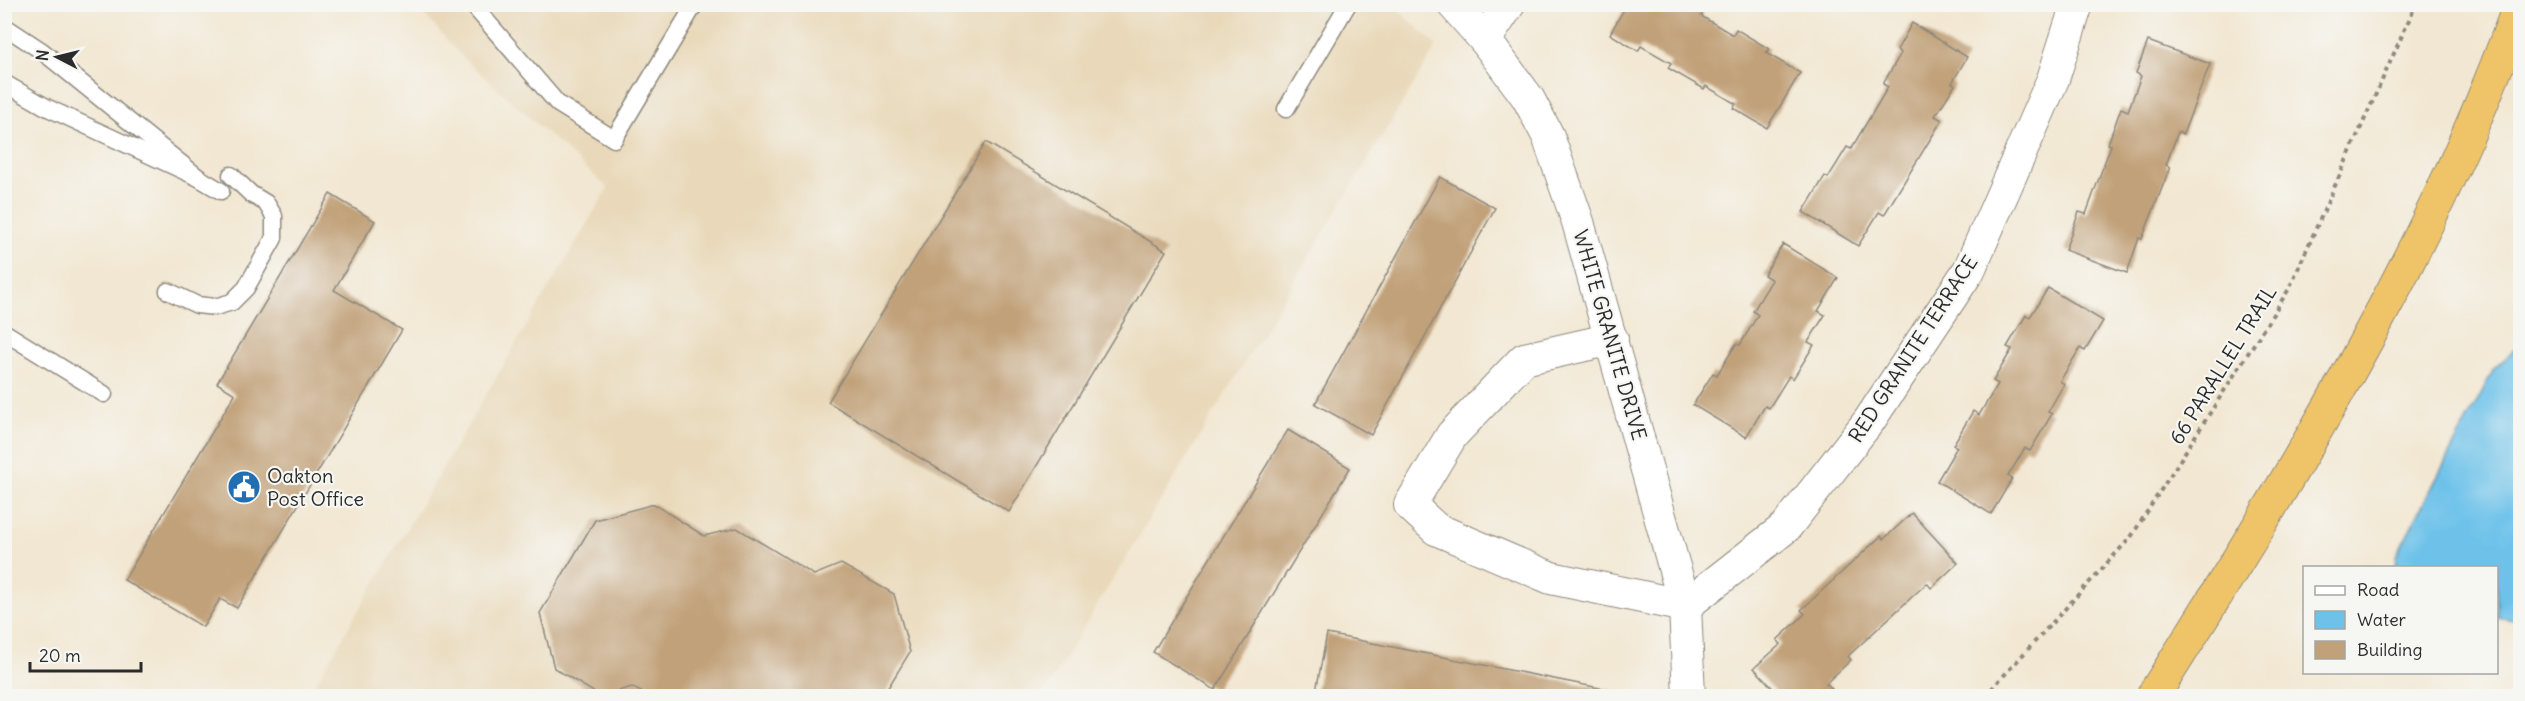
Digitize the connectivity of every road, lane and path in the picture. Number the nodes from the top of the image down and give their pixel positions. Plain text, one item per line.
1 (471, 4) edge
2 (695, 4) edge
3 (1348, 4) edge
4 (1453, 4) edge
5 (1509, 4) edge
6 (2077, 4) edge
7 (2416, 4) edge
8 (2520, 4) edge
9 (4, 26) edge
10 (1485, 40) junction
11 (4, 84) edge
12 (1286, 109) dead end
13 (231, 175) dead end
14 (199, 178) junction
15 (221, 191) dead end
16 (168, 291) dead end
17 (4, 332) edge
18 (1612, 339) junction
19 (105, 394) dead end
20 (1685, 606) junction
21 (1689, 696) edge
22 (1985, 696) edge
23 (2153, 696) edge

1 - 2 lane
3 - 12 lane
4 - 10 street, WHITE GRANITE DRIVE
5 - 10 street
6 - 20 street, RED GRANITE TERRACE
7 - 22 path, 66 PARALLEL TRAIL
8 - 23 highway
9 - 14 lane
10 - 18 street, WHITE GRANITE DRIVE
11 - 14 lane
13 - 16 lane
14 - 15 lane
17 - 19 lane
18 - 20 street, WHITE GRANITE DRIVE
18 - 20 street
20 - 21 street, WHITE GRANITE DRIVE

